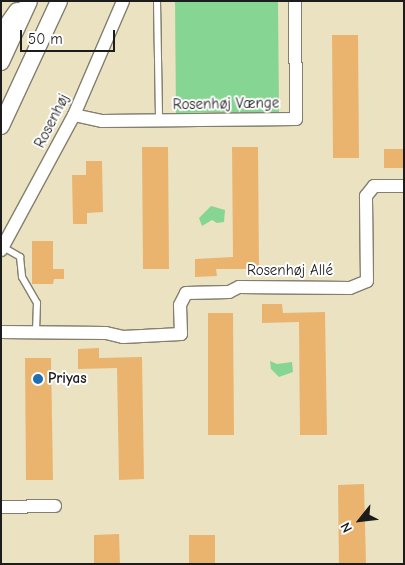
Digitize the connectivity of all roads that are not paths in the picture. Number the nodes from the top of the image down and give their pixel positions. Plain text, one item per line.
1 (24, 1) edge
2 (29, 1) edge
3 (59, 1) edge
4 (123, 1) edge
5 (157, 1) edge
6 (295, 1) edge
7 (1, 34) edge
8 (1, 62) edge
9 (74, 116) junction
10 (159, 120) junction
11 (1, 126) edge
12 (404, 186) edge
13 (2, 249) edge
14 (1, 332) edge
15 (36, 332) junction
16 (55, 506) dead end
17 (1, 507) edge

1 - 7 main road
2 - 8 main road
3 - 11 main road
4 - 9 street, Rosenhøj
5 - 10 lane, Rosenhøj Vænge
6 - 10 street, Rosenhøj Vænge
9 - 10 street, Rosenhøj Vænge
9 - 13 street, Rosenhøj
12 - 15 street, Rosenhøj Allé
13 - 15 lane
14 - 15 street, Rosenhøj Allé
16 - 17 street

